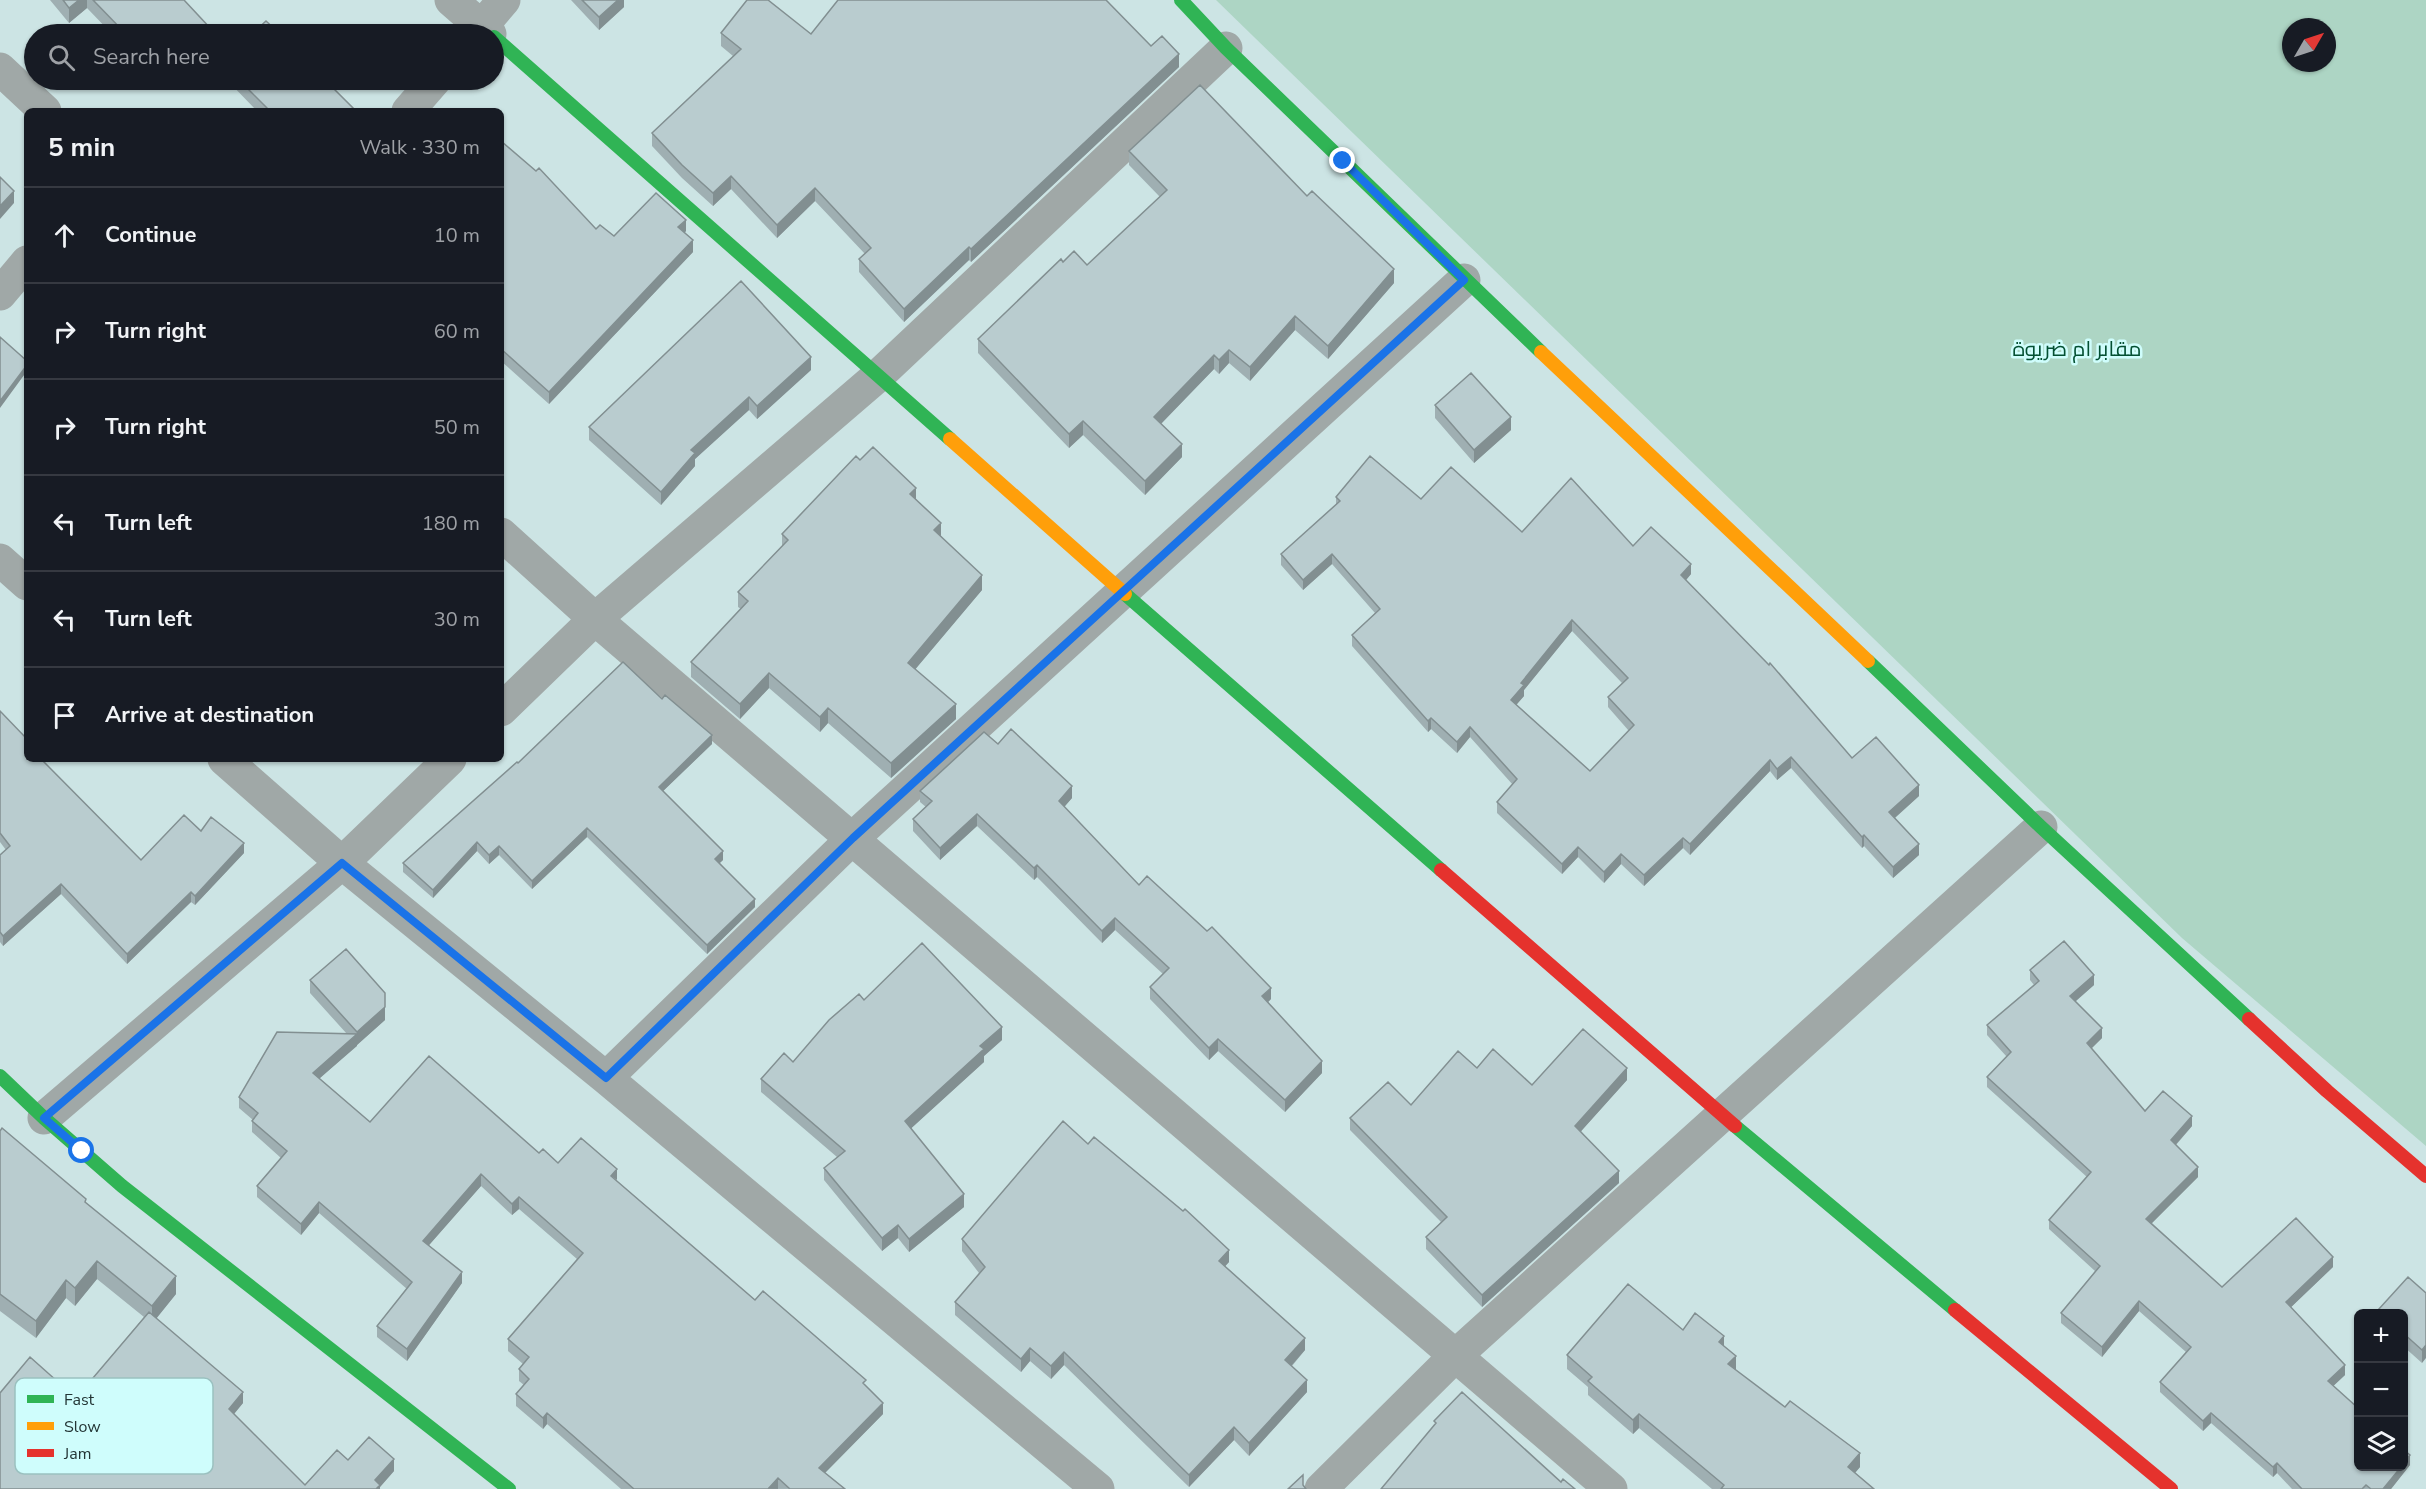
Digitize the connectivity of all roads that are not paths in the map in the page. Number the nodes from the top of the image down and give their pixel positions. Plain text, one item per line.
1 (451, 0) edge
2 (504, 0) edge
3 (1181, 0) edge
4 (476, 24) edge
5 (490, 24) edge
6 (1226, 48) junction
7 (504, 49) edge
8 (0, 69) edge
9 (426, 90) edge
10 (42, 108) edge
11 (411, 108) edge
12 (24, 266) edge
13 (1464, 280) junction
14 (0, 294) edge
15 (879, 375) junction
16 (504, 537) edge
17 (0, 561) edge
18 (24, 581) edge
19 (1123, 592) junction
20 (595, 619) junction
21 (504, 707) edge
22 (227, 762) edge
23 (447, 762) edge
24 (2041, 827) junction
25 (853, 838) junction
26 (342, 863) junction
27 (0, 1076) edge
28 (606, 1078) junction
29 (1722, 1116) junction
30 (44, 1118) junction
31 (2426, 1176) edge
32 (1454, 1357) junction
33 (509, 1489) edge
34 (1098, 1489) edge
35 (1321, 1489) edge
36 (1611, 1489) edge
37 (2171, 1489) edge

1 - 4 street
2 - 5 street
3 - 6 street
6 - 13 street
6 - 15 street
7 - 15 street
8 - 10 street
9 - 11 street
12 - 14 street
13 - 19 street
13 - 24 street
15 - 19 street
15 - 20 street
16 - 20 street
17 - 18 street
19 - 25 street
19 - 29 street
20 - 21 street
20 - 25 street
22 - 26 street
23 - 26 street
24 - 29 street
24 - 31 street
25 - 28 street
25 - 32 street
26 - 28 street
26 - 30 street
27 - 30 street
28 - 34 street
29 - 32 street
29 - 37 street
30 - 33 street
32 - 35 street
32 - 36 street

